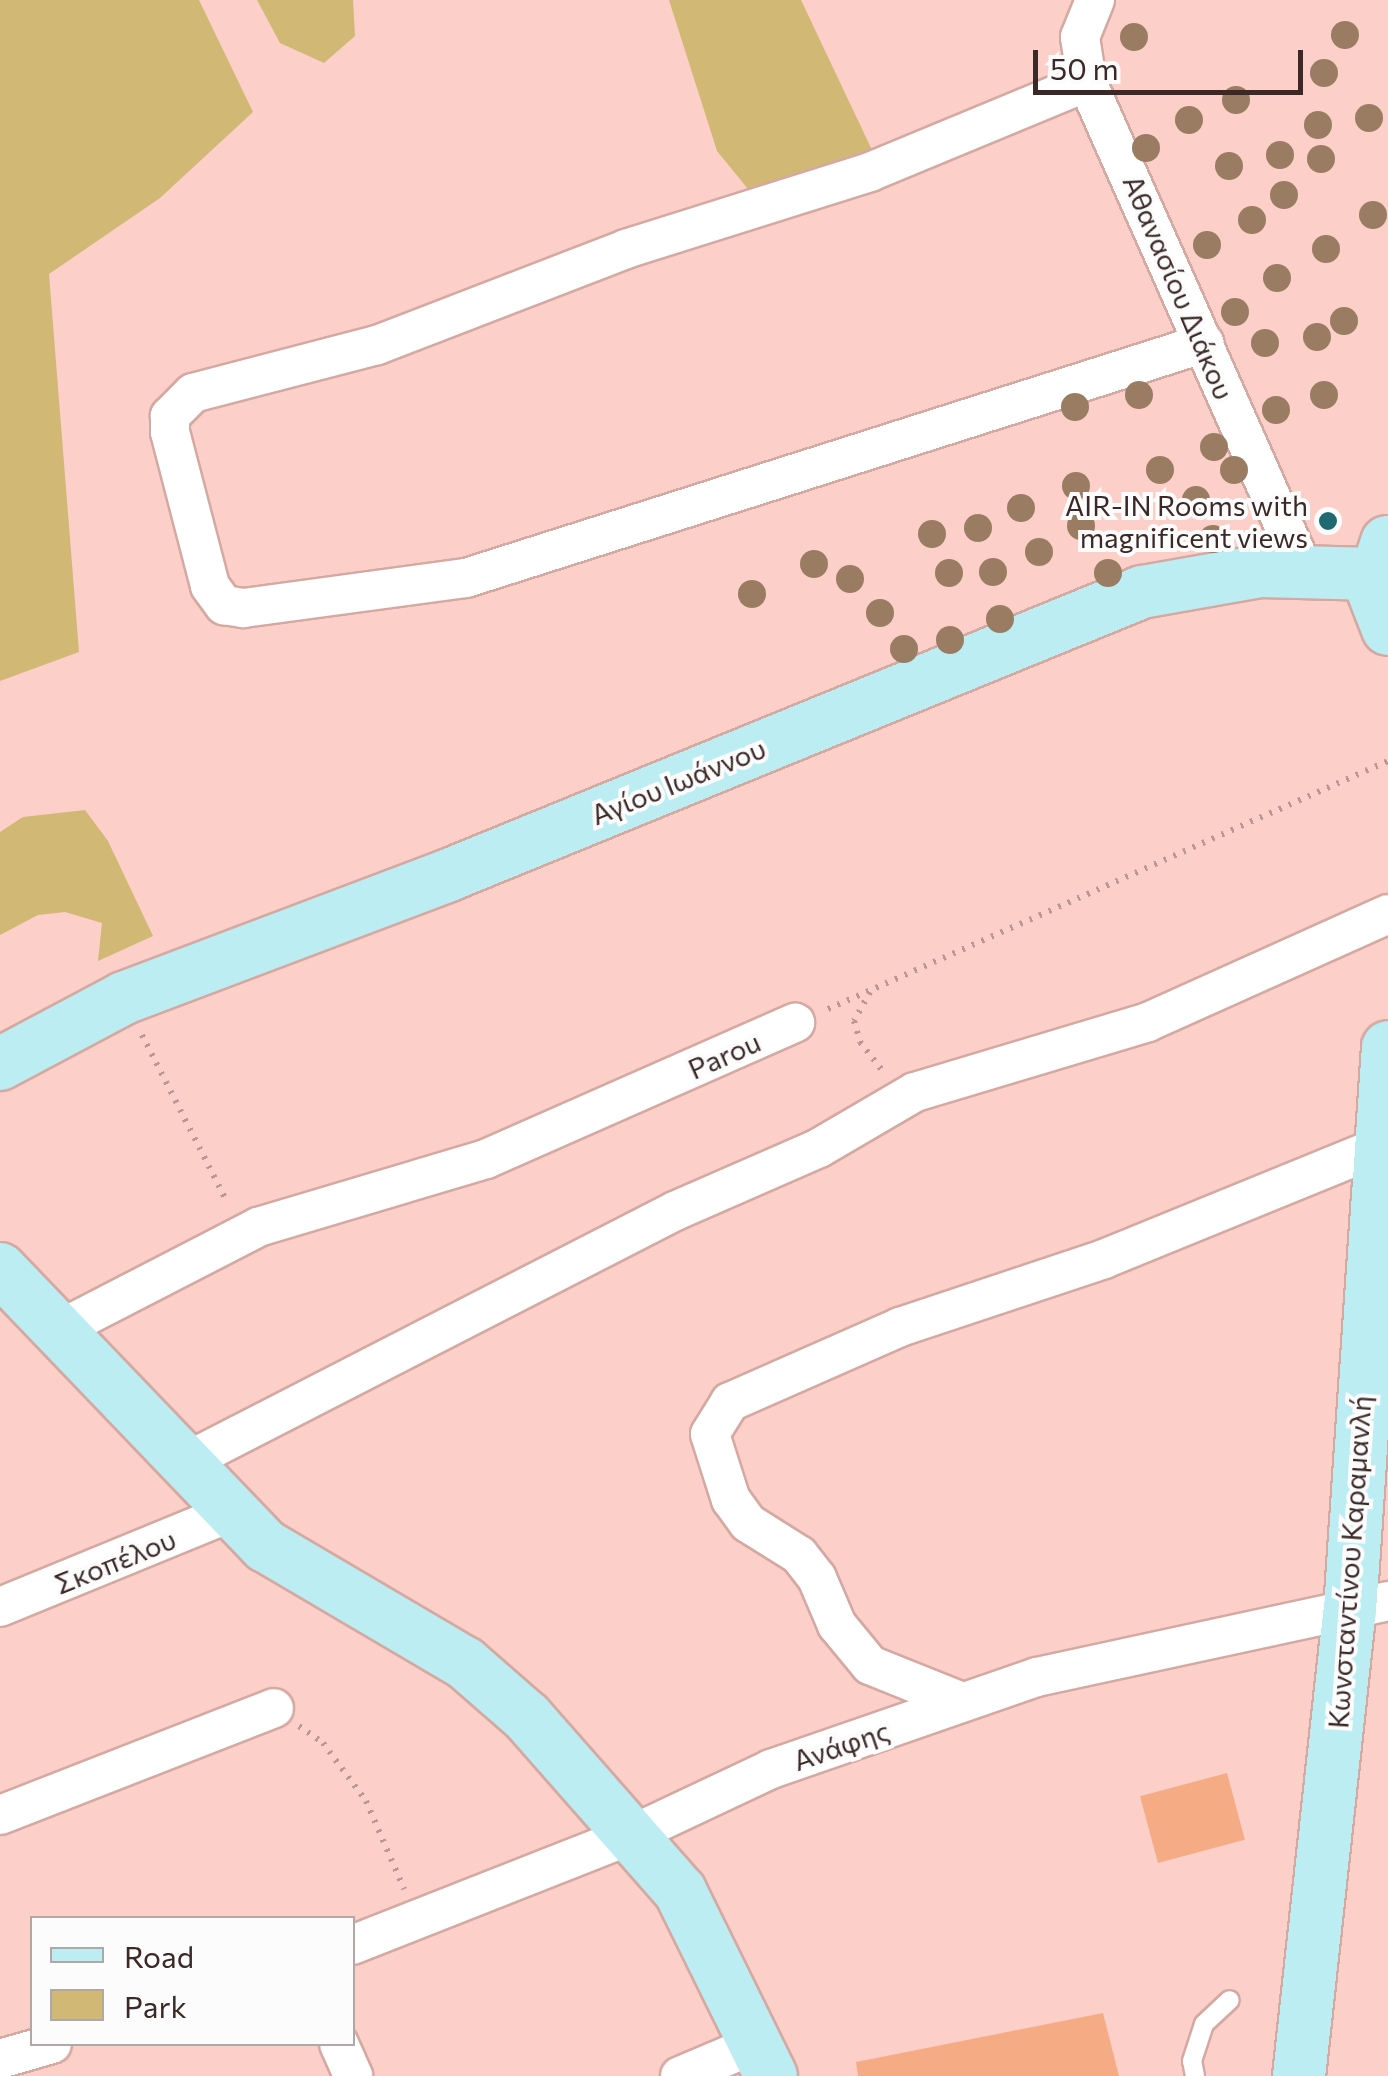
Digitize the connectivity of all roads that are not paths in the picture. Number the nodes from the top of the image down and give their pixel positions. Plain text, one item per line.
1 (1095, 0) edge
2 (1087, 82) junction
3 (1205, 343) junction
4 (1381, 558) edge
5 (1304, 571) junction
6 (1388, 629) edge
7 (1388, 914) edge
8 (794, 1024) road end
9 (1388, 1047) edge
10 (0, 1064) edge
11 (1380, 1147) junction
12 (0, 1269) edge
13 (55, 1332) junction
14 (182, 1464) junction
15 (228, 1513) junction
16 (1369, 1605) edge
17 (0, 1607) edge
18 (962, 1702) junction
19 (274, 1708) road end
20 (0, 1815) edge
21 (630, 1835) junction
22 (355, 1944) edge
23 (1230, 2000) dead end
24 (45, 2046) edge
25 (340, 2046) edge
26 (0, 2059) edge
27 (765, 2060) edge
28 (353, 2076) edge
29 (680, 2076) edge
30 (1195, 2076) edge
31 (1299, 2076) edge

1 - 2 street, Αθανασίου Διάκου
2 - 3 street, Αθανασίου Διάκου
2 - 3 street
3 - 5 street, Αθανασίου Διάκου
4 - 5 street, Αγίου Ιωάννου
4 - 6 street
5 - 10 street, Αγίου Ιωάννου
7 - 14 street
8 - 13 street, Parou
9 - 11 street, Κωνσταντίνου Καραμανλή
11 - 16 street, Κωνσταντίνου Καραμανλή
11 - 18 street
12 - 13 street
13 - 14 street
14 - 15 street
15 - 17 street, Σκοπέλου
15 - 21 street
16 - 18 street, Ανάφης
16 - 31 street, Κωνσταντίνου Καραμανλή
18 - 21 street, Ανάφης
19 - 20 street
21 - 22 street, Ανάφης
21 - 27 street
23 - 30 lane
24 - 26 street
25 - 28 street
27 - 29 street

